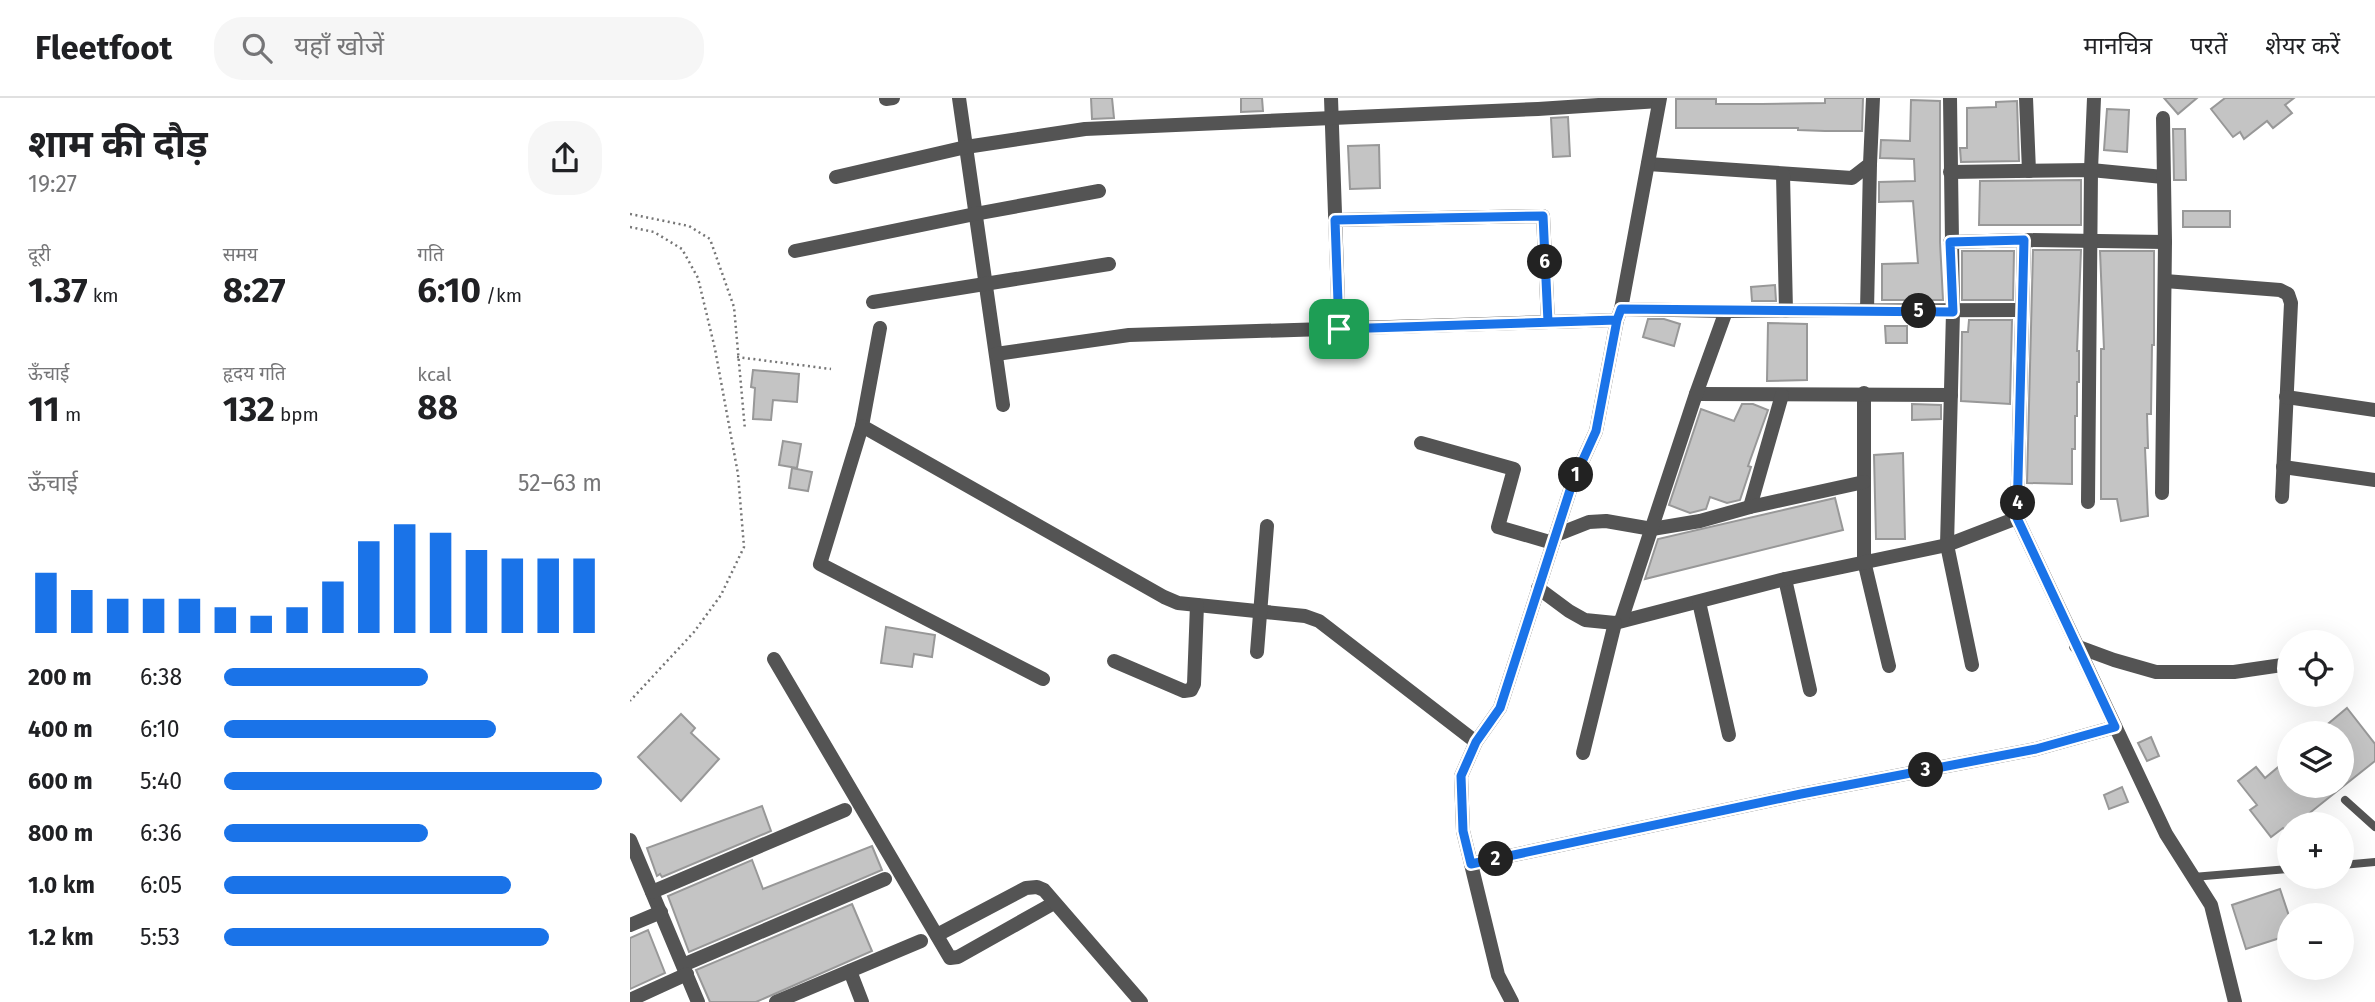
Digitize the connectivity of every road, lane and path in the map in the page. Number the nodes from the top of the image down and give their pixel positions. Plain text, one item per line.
1 (959, 98) edge
2 (1331, 98) edge
3 (1873, 98) edge
4 (1950, 98) edge
5 (2026, 98) edge
6 (2094, 98) edge
7 (1660, 100) edge
8 (1538, 103) edge
9 (1332, 117) junction
10 (2163, 118) dead end
11 (966, 147) junction
12 (1648, 164) junction
13 (1870, 164) junction
14 (2091, 170) junction
15 (2029, 171) junction
16 (1950, 173) junction
17 (1783, 174) junction
18 (836, 177) dead end
19 (2163, 177) junction
20 (1099, 191) dead end
21 (630, 214) edge
22 (975, 214) junction
23 (1335, 220) junction
24 (630, 227) edge
25 (2024, 240) junction
26 (1950, 242) junction
27 (2092, 242) junction
28 (2165, 242) junction
29 (794, 251) dead end
30 (1109, 264) dead end
31 (2165, 281) junction
32 (986, 285) junction
33 (873, 302) dead end
34 (2021, 310) junction
35 (1726, 311) junction
36 (1786, 311) junction
37 (1867, 311) junction
38 (1953, 312) junction
39 (1619, 314) junction
40 (1548, 322) junction
41 (880, 328) dead end
42 (1339, 329) junction
43 (996, 354) junction
44 (737, 357) junction
45 (831, 369) dead end
46 (1864, 393) junction
47 (1696, 394) junction
48 (1782, 395) junction
49 (1951, 395) junction
50 (2286, 397) junction
51 (1003, 405) dead end
52 (2375, 410) edge
53 (862, 426) junction
54 (745, 430) dead end
55 (1420, 443) dead end
56 (2283, 467) junction
57 (2375, 480) edge
58 (1864, 482) junction
59 (2162, 493) dead end
60 (2282, 497) dead end
61 (2088, 502) dead end
62 (1750, 507) junction
63 (2017, 518) junction
64 (1267, 526) dead end
65 (1652, 529) junction
66 (1554, 539) junction
67 (1947, 545) junction
68 (1864, 561) junction
69 (1785, 579) junction
70 (1538, 588) junction
71 (1699, 602) junction
72 (1196, 605) junction
73 (1261, 611) junction
74 (1618, 622) junction
75 (2076, 646) junction
76 (1257, 652) dead end
77 (774, 659) dead end
78 (1114, 661) dead end
79 (1889, 666) dead end
80 (1972, 666) dead end
81 (2277, 666) edge
82 (1043, 679) dead end
83 (1810, 690) dead end
84 (630, 701) edge
85 (2115, 727) junction
86 (1729, 735) dead end
87 (1476, 742) junction
88 (1583, 753) dead end
89 (2345, 800) dead end
90 (845, 810) dead end
91 (2375, 827) edge
92 (630, 840) edge
93 (2375, 862) edge
94 (635, 864) edge
95 (1471, 864) junction
96 (2354, 864) edge
97 (2277, 870) edge
98 (2193, 877) junction
99 (885, 879) dead end
100 (652, 892) junction
101 (1054, 903) junction
102 (661, 912) junction
103 (630, 925) edge
104 (937, 935) junction
105 (921, 941) dead end
106 (685, 970) junction
107 (850, 971) junction
108 (630, 1000) edge
109 (698, 1002) edge
110 (776, 1002) edge
111 (862, 1002) edge
112 (1141, 1002) edge
113 (1511, 1002) edge
114 (2235, 1002) edge

1 - 11 street
2 - 9 street
3 - 13 street
4 - 16 street
5 - 15 street
6 - 14 street
7 - 8 street
7 - 12 street
8 - 9 street
9 - 11 street
9 - 23 street
10 - 19 street
11 - 18 street
11 - 22 street
12 - 17 street
12 - 39 street
13 - 17 street
13 - 37 street
14 - 15 street
14 - 19 street
14 - 27 street
15 - 16 street
16 - 26 street
17 - 36 street
19 - 28 street
20 - 22 street
21 - 44 path
22 - 29 street
22 - 32 street
23 - 40 street
23 - 42 street
24 - 84 path
25 - 26 street
25 - 27 street
25 - 34 street
26 - 38 street
27 - 28 street
27 - 61 street
28 - 31 street
30 - 32 street
31 - 50 street
31 - 59 street
32 - 33 street
32 - 43 street
34 - 38 street
34 - 63 street
35 - 36 street
35 - 39 street
35 - 47 street
36 - 37 street
37 - 38 street
38 - 49 street
39 - 40 street
39 - 66 street
40 - 42 street
41 - 53 street
42 - 43 street
43 - 51 street
44 - 45 path
44 - 54 path
46 - 48 street
46 - 49 street
46 - 58 street
47 - 48 street
47 - 65 street
48 - 62 street
49 - 67 street
50 - 52 street
50 - 56 street
53 - 72 street
53 - 82 street
55 - 66 street
56 - 57 street
56 - 60 street
58 - 62 street
58 - 68 street
62 - 65 street
63 - 67 street
63 - 75 street
64 - 73 street
65 - 66 street
65 - 74 street
66 - 70 street
67 - 68 street
67 - 80 street
68 - 69 street
68 - 79 street
69 - 71 street
69 - 83 street
70 - 74 street
70 - 87 street
71 - 74 street
71 - 86 street
72 - 73 street
72 - 78 street
73 - 76 street
73 - 87 street
74 - 88 street
75 - 81 street
75 - 85 street
77 - 104 street
85 - 95 street
85 - 98 street
87 - 95 street
89 - 91 lane
90 - 100 street
92 - 94 street
93 - 96 lane
94 - 100 street
95 - 113 street
97 - 98 lane
98 - 114 street
99 - 106 street
100 - 102 street
101 - 104 street
101 - 104 street
101 - 112 street
102 - 103 street
102 - 106 street
105 - 107 street
106 - 108 street
106 - 109 street
107 - 110 street
107 - 111 street

